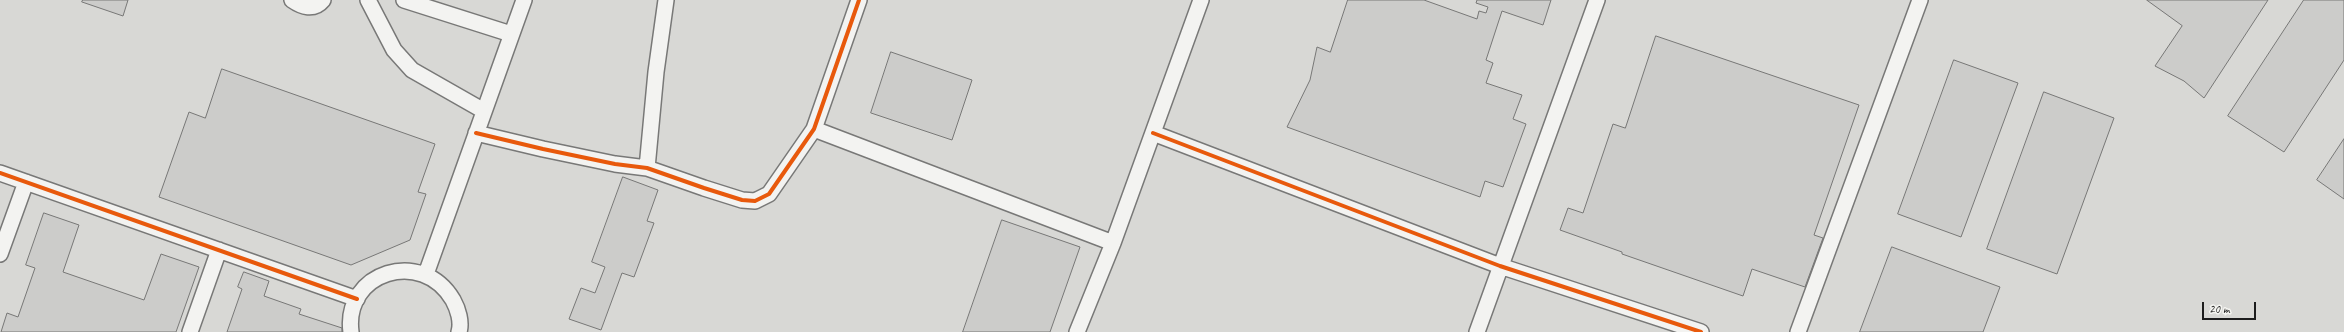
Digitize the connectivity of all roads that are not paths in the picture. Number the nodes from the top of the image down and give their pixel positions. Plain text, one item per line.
1 (292, 0) edge
2 (323, 0) edge
3 (368, 0) edge
4 (404, 0) edge
5 (524, 0) edge
6 (666, 0) edge
7 (859, 0) edge
8 (1201, 0) edge
9 (1597, 0) edge
10 (1920, 0) edge
11 (511, 34) junction
12 (484, 111) junction
13 (814, 129) junction
14 (1153, 132) junction
15 (476, 133) junction
16 (647, 168) junction
17 (0, 173) edge
18 (26, 182) junction
19 (1113, 243) junction
20 (219, 250) junction
21 (0, 254) edge
22 (1500, 266) junction
23 (426, 274) junction
24 (357, 299) junction
25 (190, 332) edge
26 (352, 332) edge
27 (459, 332) edge
28 (1076, 332) edge
29 (1477, 332) edge
30 (1701, 332) edge
31 (1798, 332) edge

1 - 2 street
3 - 12 street
4 - 11 street
5 - 11 street
6 - 16 street
7 - 13 street
8 - 14 street
9 - 22 street
10 - 31 street
11 - 12 street
12 - 15 street
13 - 16 street
13 - 19 street
14 - 19 street
14 - 22 street
15 - 16 street
15 - 23 street
17 - 18 street
18 - 20 street
18 - 21 street
19 - 28 street
20 - 24 street
20 - 25 street
22 - 29 street
22 - 30 street
23 - 24 street
23 - 27 street
24 - 26 street

